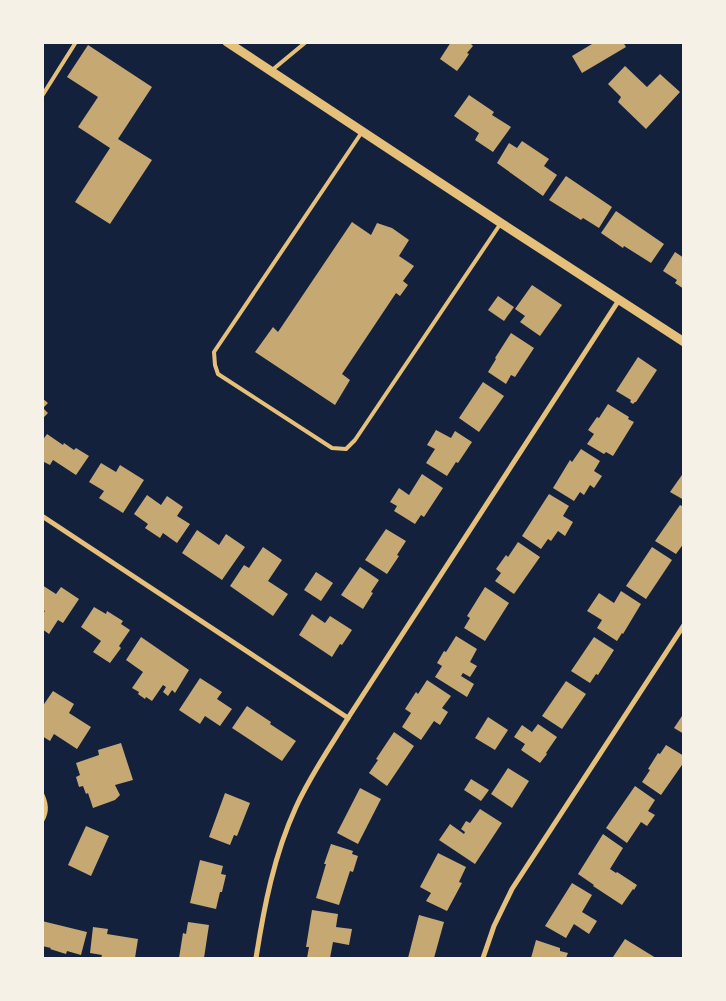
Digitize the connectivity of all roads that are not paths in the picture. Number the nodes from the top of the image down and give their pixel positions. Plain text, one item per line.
1 (76, 42) edge
2 (227, 42) edge
3 (306, 42) edge
4 (271, 71) junction
5 (42, 96) edge
6 (362, 132) junction
7 (500, 223) junction
8 (619, 300) junction
9 (684, 342) edge
10 (42, 516) edge
11 (684, 625) edge
12 (348, 718) junction
13 (42, 795) edge
14 (42, 820) edge
15 (256, 958) edge
16 (483, 958) edge

1 - 5 lane
2 - 4 street
3 - 4 lane
4 - 6 street
6 - 7 street
6 - 7 lane
7 - 8 street
8 - 9 street
8 - 12 street
10 - 12 street
11 - 16 street
12 - 15 street
13 - 14 street

